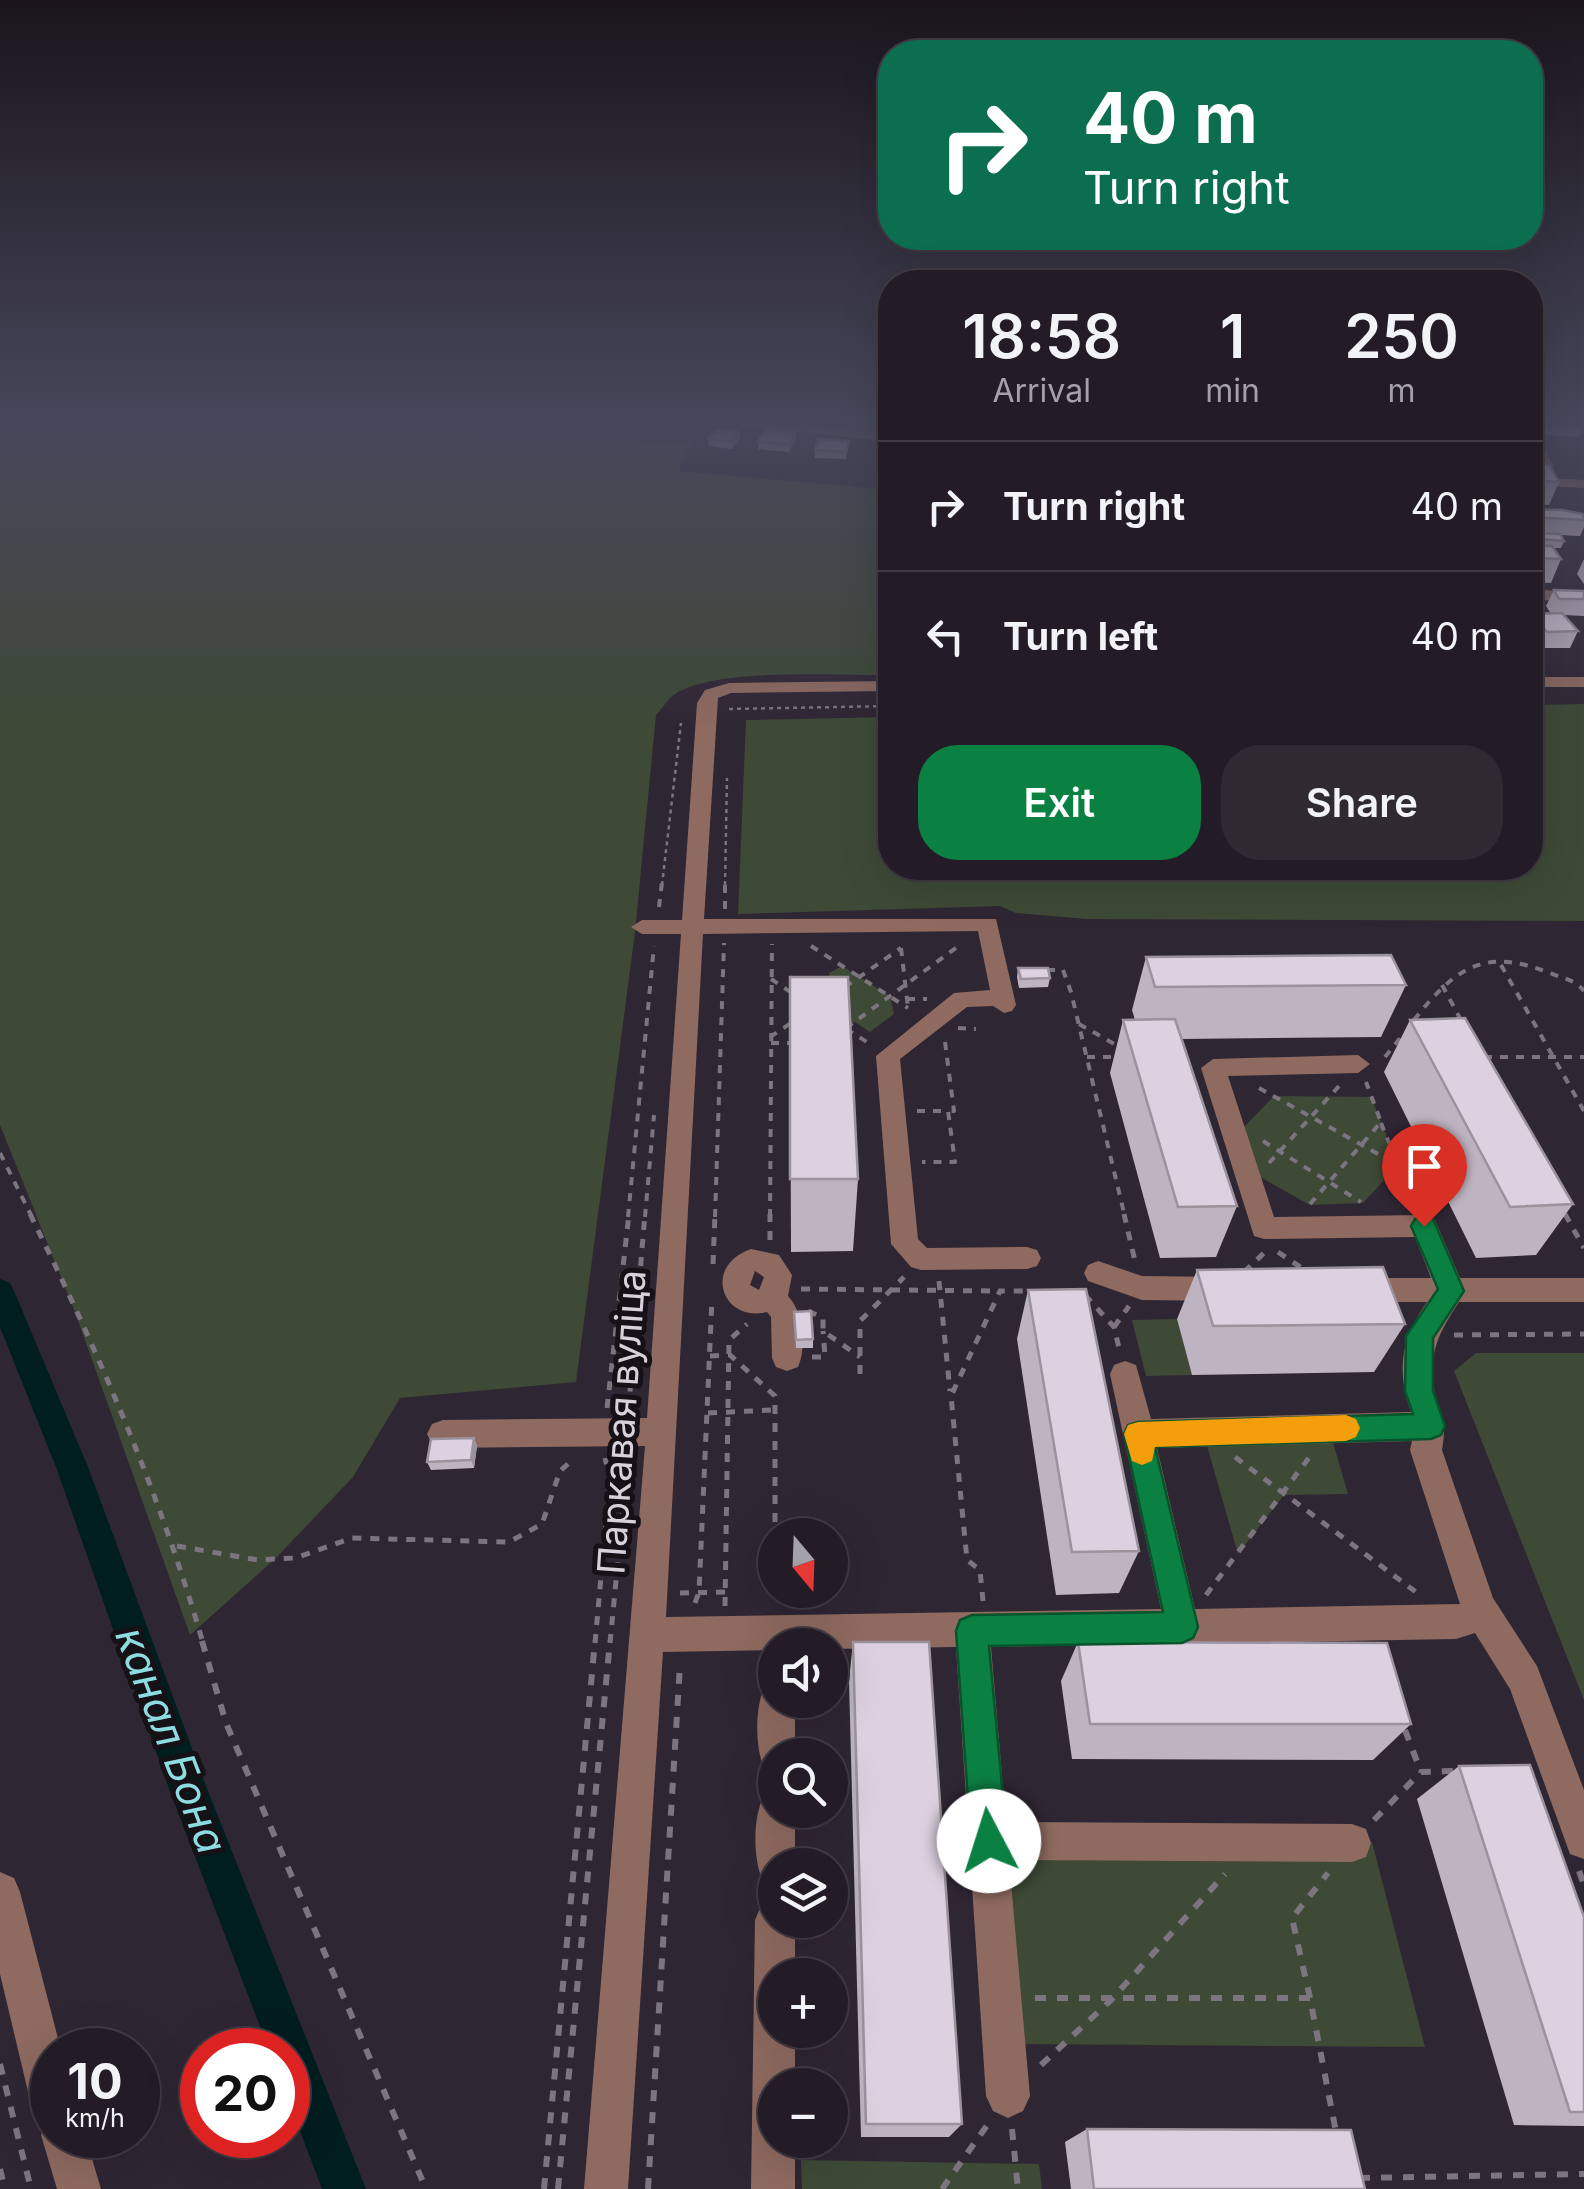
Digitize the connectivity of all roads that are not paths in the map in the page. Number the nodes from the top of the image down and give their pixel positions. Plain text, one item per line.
1 (1543, 595) edge
2 (1584, 598) edge
3 (1543, 682) edge
4 (1584, 682) edge
5 (878, 687) edge
6 (691, 926) junction
7 (642, 927) dead end
8 (1358, 1064) road end
9 (760, 1254) road end
10 (1027, 1258) dead end
11 (1098, 1273) dead end
12 (1236, 1289) edge
13 (1339, 1290) edge
14 (1584, 1290) edge
15 (1451, 1291) junction
16 (787, 1358) dead end
17 (1124, 1374) road end
18 (1431, 1426) junction
19 (662, 1432) junction
20 (443, 1434) edge
21 (1138, 1434) junction
22 (1467, 1615) junction
23 (1182, 1627) junction
24 (979, 1630) junction
25 (665, 1634) junction
26 (848, 1636) edge
27 (758, 1638) edge
28 (1584, 1840) edge
29 (989, 1841) junction
30 (1352, 1843) road end
31 (0, 1892) edge
32 (775, 1938) edge
33 (34, 2028) edge
34 (1008, 2096) road end
35 (70, 2158) edge
36 (79, 2189) edge
37 (606, 2189) edge
38 (773, 2189) edge

1 - 2 street
3 - 4 street
5 - 6 street, Паркавая вуліца
6 - 7 street
6 - 10 street
6 - 19 street, Паркавая вуліца
8 - 15 street
9 - 16 street
11 - 12 street
13 - 15 street
14 - 15 street
15 - 18 street
17 - 21 street
18 - 21 street
18 - 22 street
19 - 20 street
19 - 25 street, Паркавая вуліца
21 - 23 street
22 - 23 street
22 - 28 street
23 - 24 street
24 - 26 street
24 - 29 street
25 - 27 street
25 - 37 street, Паркавая вуліца
29 - 30 street
29 - 34 street
31 - 33 street
32 - 38 street
35 - 36 street

